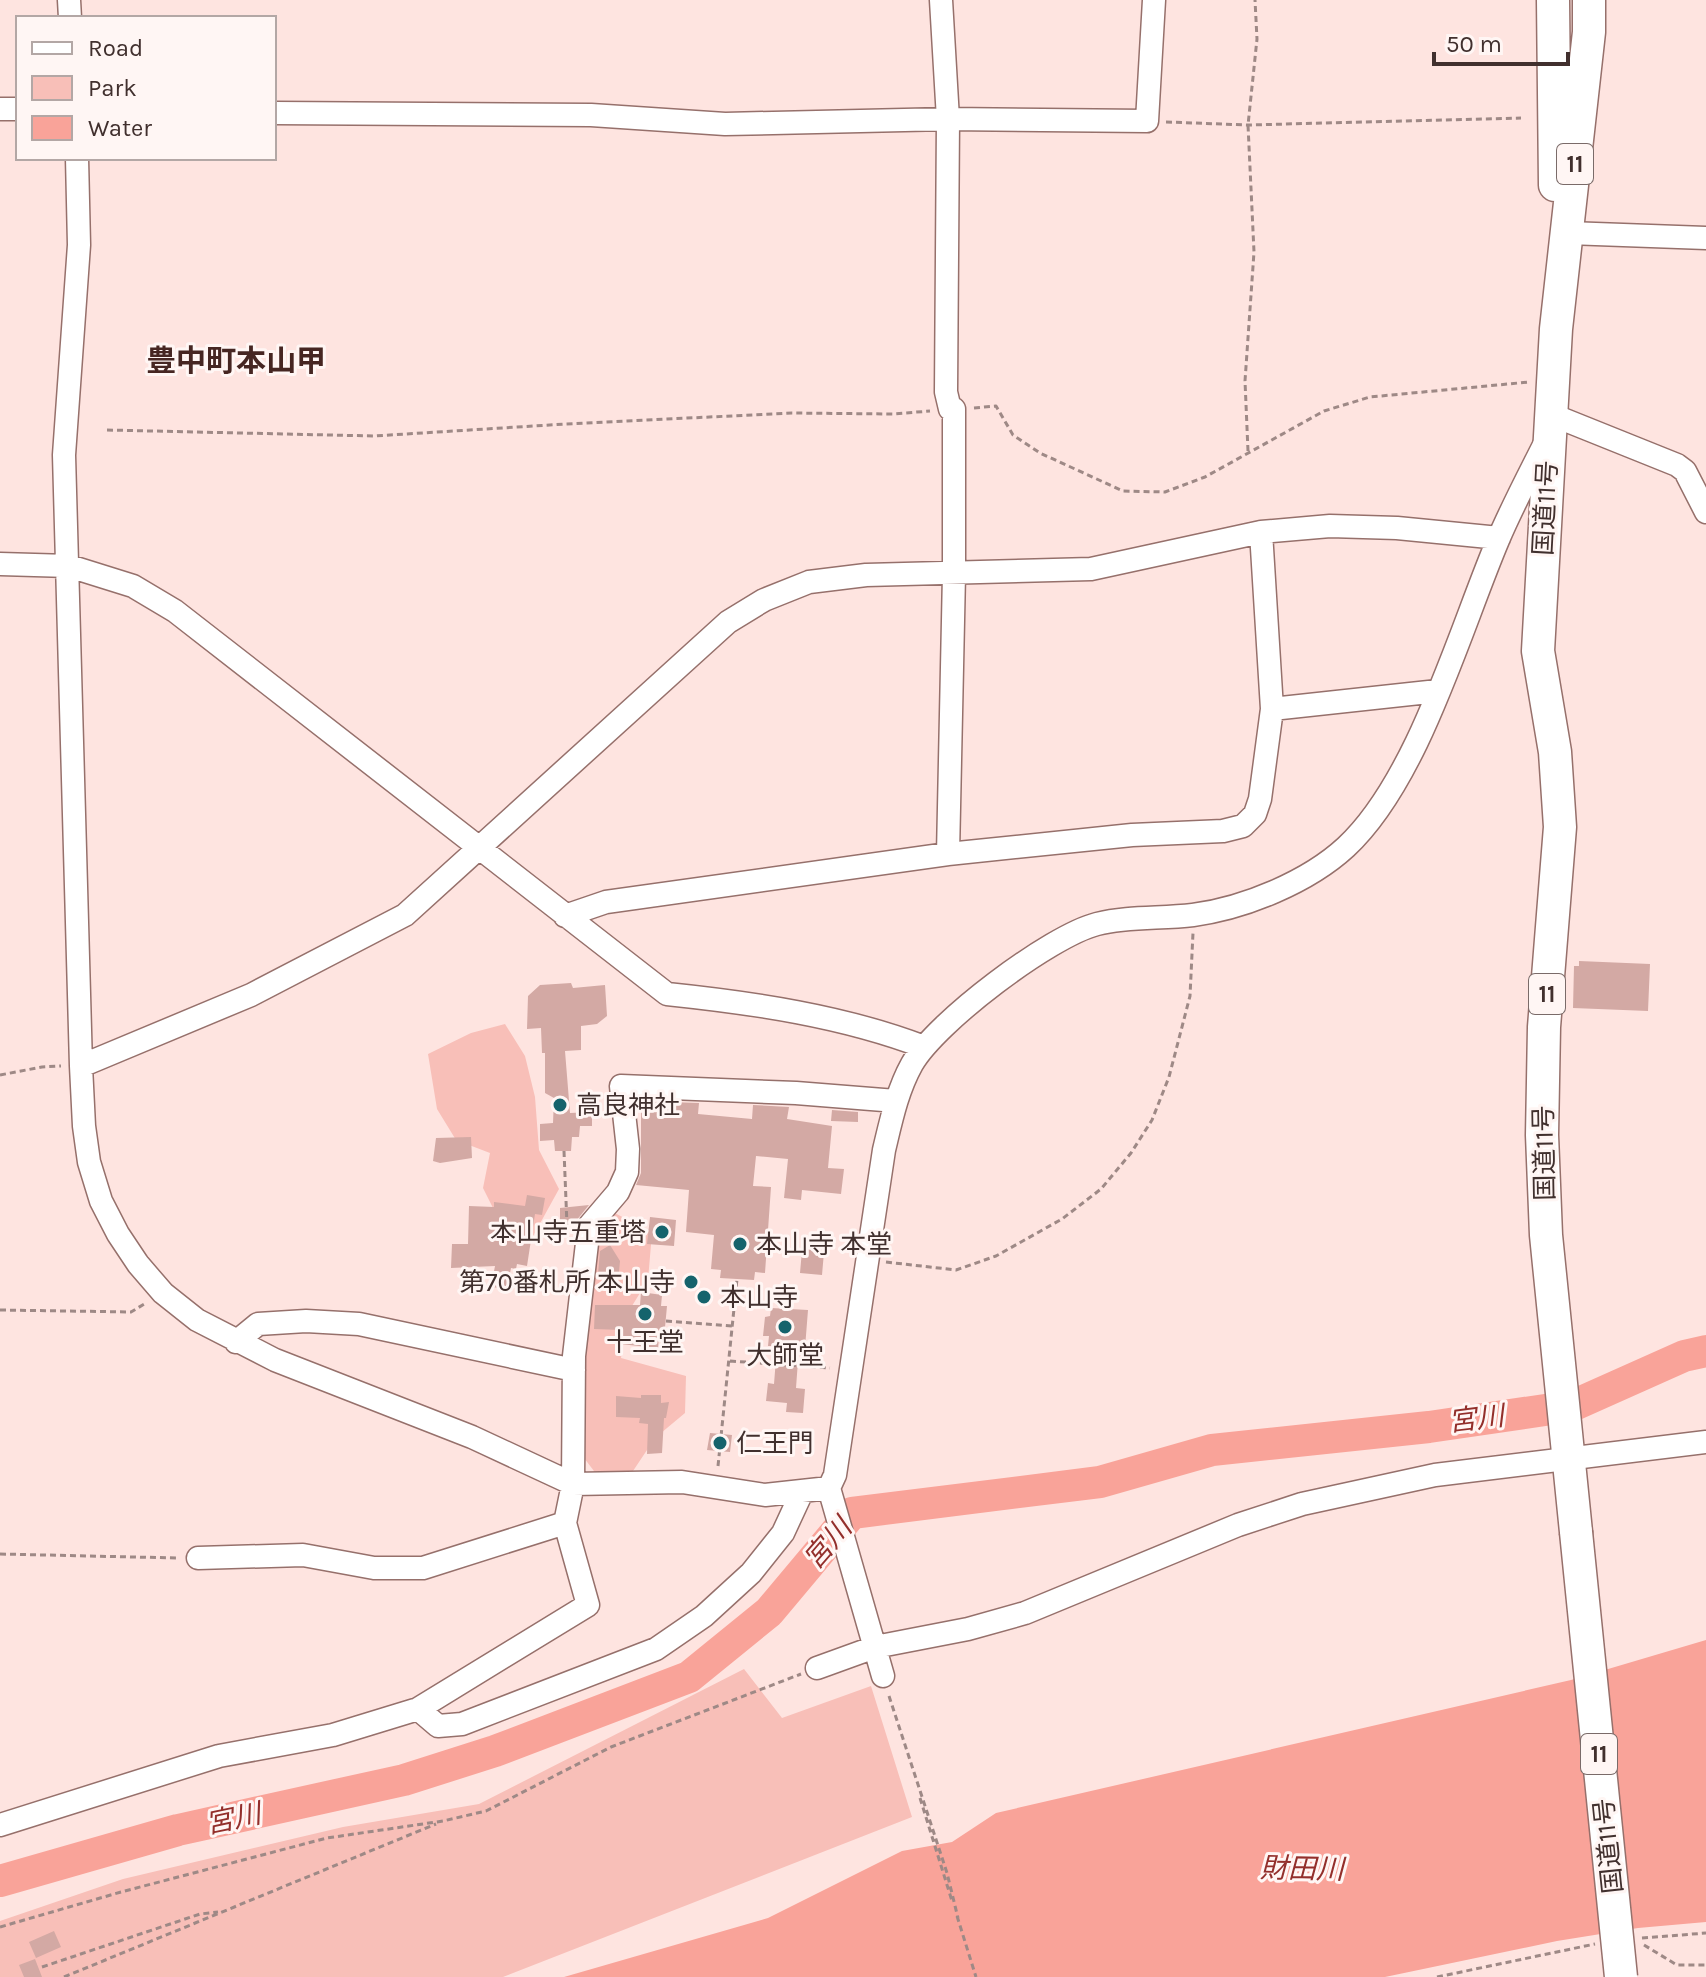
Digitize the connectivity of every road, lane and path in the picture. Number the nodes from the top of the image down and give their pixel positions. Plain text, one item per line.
1 (941, 0) edge
2 (1154, 0) edge
3 (1255, 0) edge
4 (1553, 0) edge
5 (1589, 0) edge
6 (276, 113) edge
7 (1521, 118) dead end
8 (948, 119) junction
9 (1147, 121) junction
10 (1248, 125) junction
11 (77, 160) edge
12 (1568, 233) junction
13 (1706, 238) edge
14 (1556, 329) junction
15 (1553, 379) junction
16 (952, 409) junction
17 (1550, 424) junction
18 (107, 430) dead end
19 (1248, 452) junction
20 (1706, 464) edge
21 (1691, 481) junction
22 (1706, 512) edge
23 (1261, 532) junction
24 (1499, 538) junction
25 (0, 564) edge
26 (69, 566) junction
27 (954, 574) junction
28 (1438, 691) junction
29 (1272, 709) junction
30 (481, 847) junction
31 (948, 854) junction
32 (1194, 915) junction
33 (565, 916) junction
34 (924, 1047) junction
35 (81, 1066) junction
36 (0, 1075) edge
37 (896, 1101) junction
38 (866, 1260) junction
39 (737, 1279) dead end
40 (163, 1293) junction
41 (0, 1310) edge
42 (666, 1321) dead end
43 (732, 1326) junction
44 (236, 1342) junction
45 (729, 1361) junction
46 (574, 1370) junction
47 (850, 1370) junction
48 (1706, 1442) edge
49 (1567, 1453) junction
50 (573, 1484) junction
51 (716, 1488) junction
52 (802, 1492) junction
53 (831, 1493) junction
54 (565, 1523) junction
55 (0, 1554) edge
56 (198, 1558) joint
57 (875, 1647) junction
58 (817, 1668) joint
59 (883, 1676) joint
60 (418, 1709) junction
61 (443, 1821) junction
62 (0, 1825) edge
63 (226, 1910) junction
64 (0, 1927) edge
65 (1706, 1933) edge
66 (1608, 1942) dead end
67 (1706, 1965) edge
68 (42, 1967) dead end
69 (64, 1977) edge
70 (976, 1977) edge
71 (1437, 1977) edge
72 (1621, 1977) edge

1 - 8 street
2 - 9 street
3 - 10 path
4 - 14 highway, 国道11号 / 11
5 - 12 highway, 国道11号 / 11
6 - 8 street
7 - 10 path
8 - 9 street
8 - 16 street
9 - 10 path
10 - 19 path
11 - 26 street
12 - 13 street
12 - 14 highway, 国道11号 / 11
14 - 15 highway, 国道11号 / 11
15 - 17 highway, 国道11号 / 11
15 - 19 path
16 - 18 path
16 - 19 path
16 - 27 street
17 - 21 street
17 - 24 street
17 - 49 highway, 国道11号 / 11
20 - 21 street
21 - 22 street
23 - 24 street
23 - 27 street
23 - 29 street
24 - 28 street
25 - 26 street
26 - 30 street
26 - 35 street
27 - 30 street
27 - 31 street
28 - 29 street
28 - 32 street
29 - 31 street
30 - 33 street
30 - 35 street
31 - 33 street
32 - 34 street
32 - 38 path
33 - 34 street
34 - 37 street
35 - 36 path
35 - 40 street
37 - 38 street
37 - 46 street
38 - 47 street
39 - 43 path
40 - 41 path
40 - 44 street
42 - 43 path
43 - 45 path
44 - 46 street
44 - 50 street
45 - 47 path
45 - 51 path
46 - 50 street
47 - 53 street
48 - 49 street
49 - 57 street
49 - 72 highway, 国道11号 / 11, bridge
50 - 51 street
50 - 54 street
51 - 52 street
52 - 53 street
52 - 60 street
53 - 57 street
54 - 56 street
54 - 60 street
55 - 56 path
57 - 58 street
57 - 59 street
58 - 61 path
59 - 70 path
60 - 62 street
61 - 63 path
61 - 64 path
63 - 68 path
63 - 69 path
65 - 67 path
66 - 71 path

